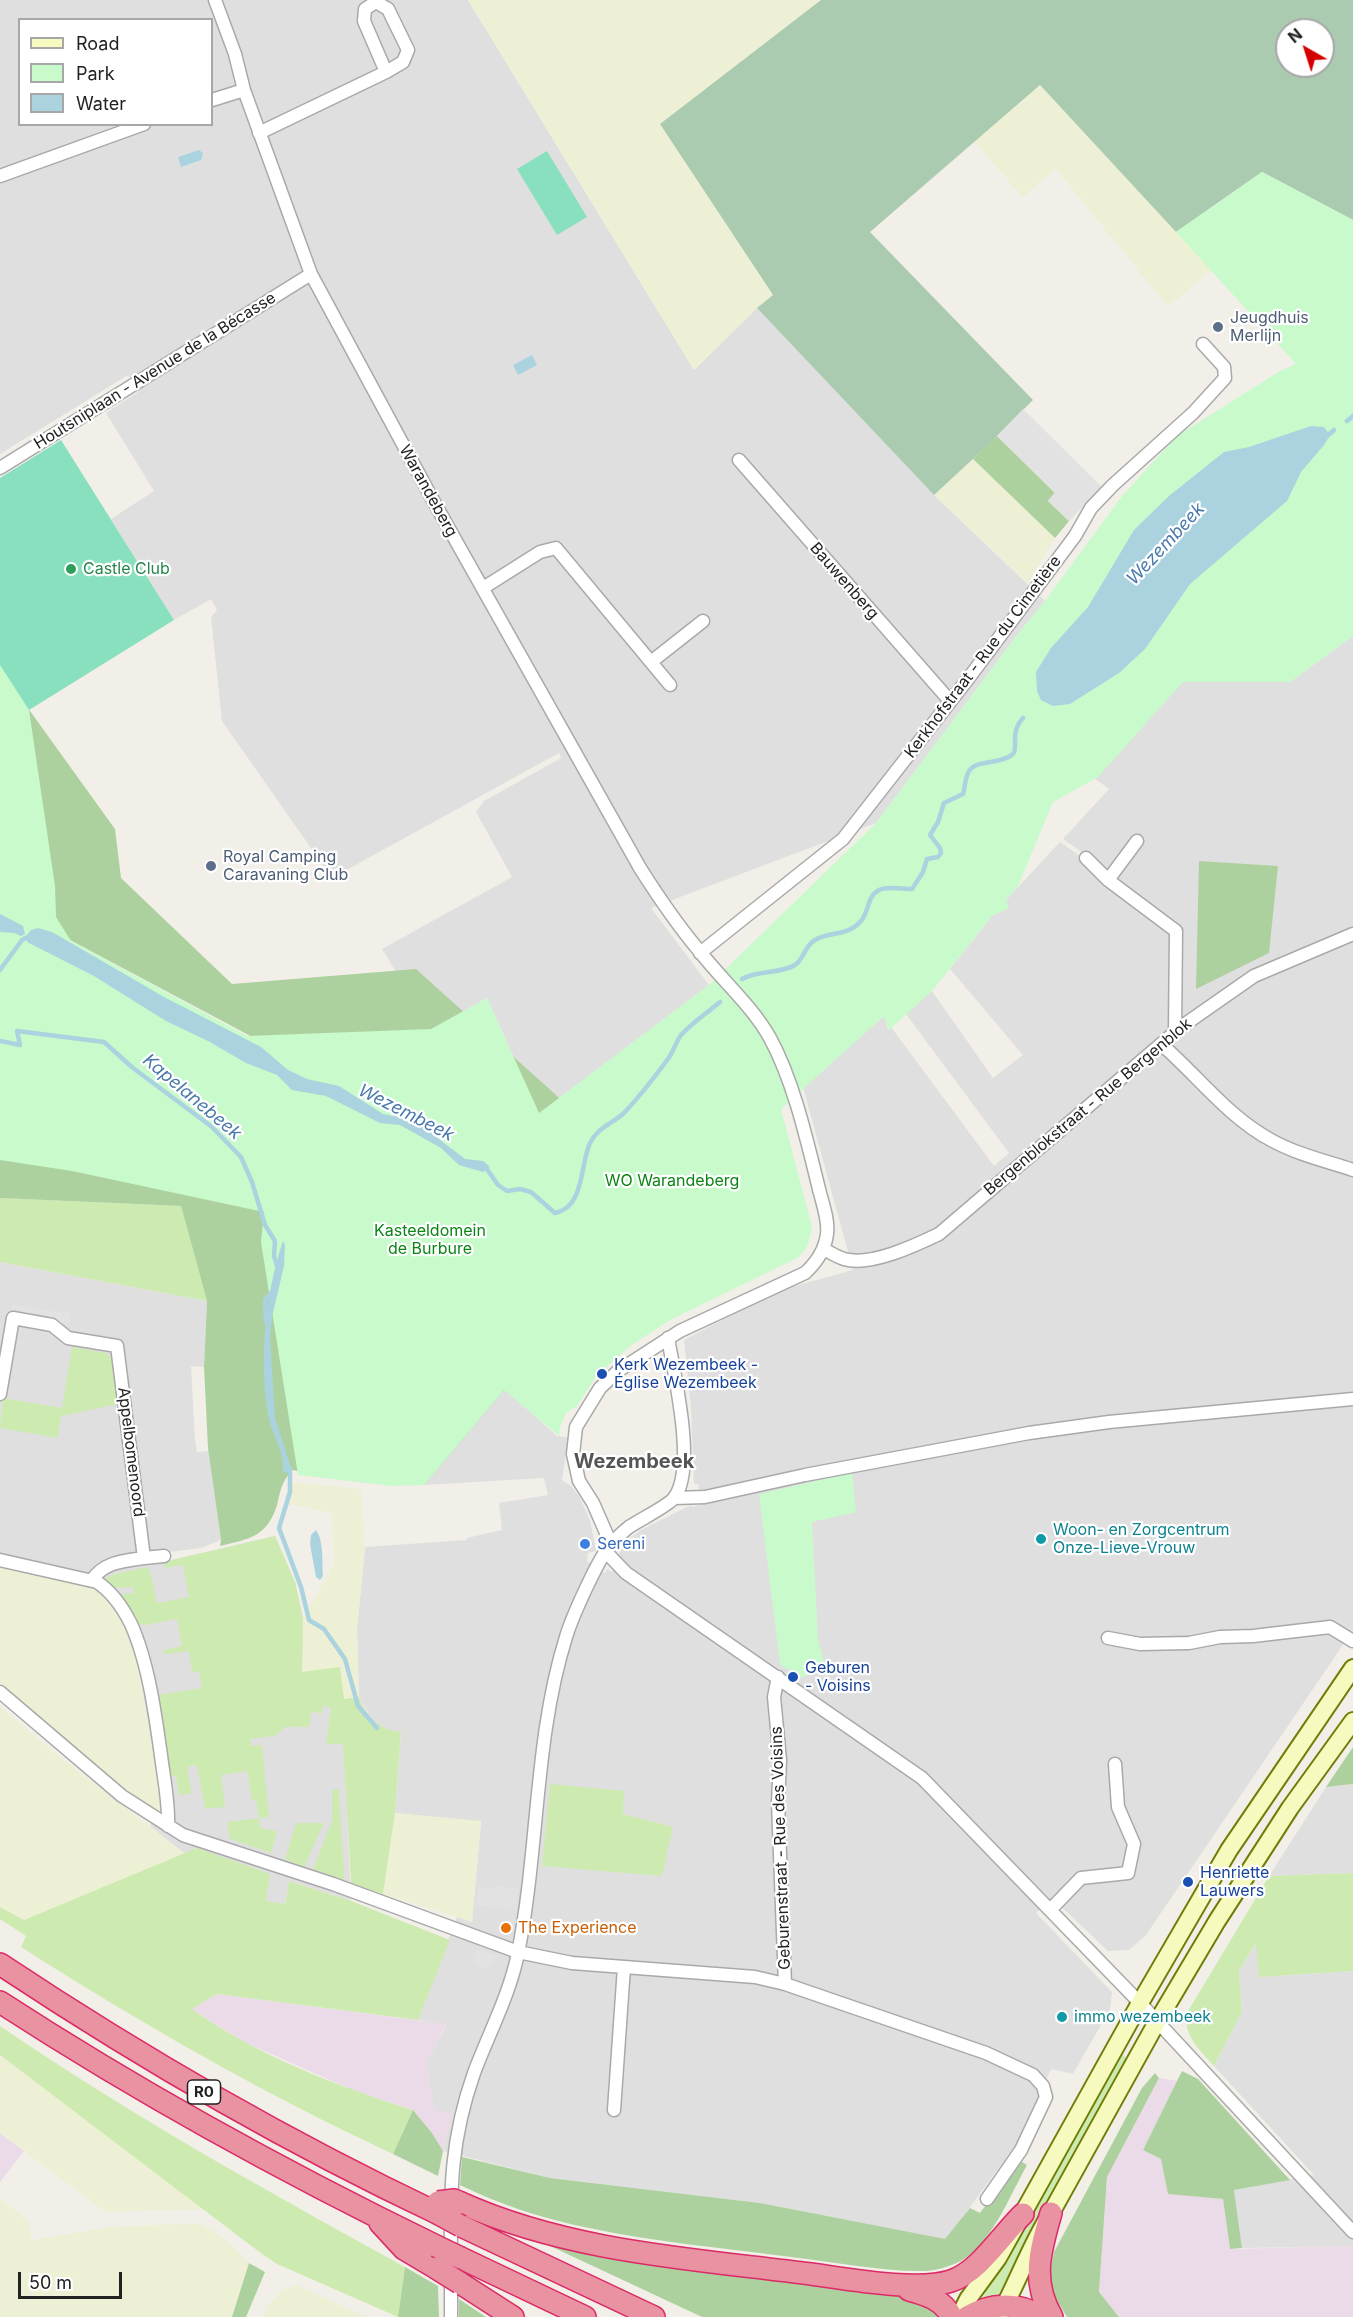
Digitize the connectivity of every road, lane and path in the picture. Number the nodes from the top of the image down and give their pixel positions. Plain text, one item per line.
1 (215, 0) edge
2 (386, 72) junction
3 (244, 90) junction
4 (213, 100) edge
5 (138, 126) edge
6 (259, 133) junction
7 (0, 176) edge
8 (311, 274) junction
9 (1203, 344) dead end
10 (739, 460) dead end
11 (0, 468) edge
12 (483, 588) junction
13 (703, 621) dead end
14 (651, 662) junction
15 (669, 685) dead end
16 (950, 701) junction
17 (1137, 841) dead end
18 (1086, 858) dead end
19 (1108, 880) junction
20 (1353, 934) edge
21 (700, 953) junction
22 (1175, 1031) junction
23 (1161, 1044) junction
24 (1353, 1170) edge
25 (823, 1249) junction
26 (669, 1338) junction
27 (0, 1394) edge
28 (1353, 1399) edge
29 (674, 1498) junction
30 (608, 1548) junction
31 (164, 1556) dead end
32 (144, 1558) junction
33 (0, 1560) edge
34 (92, 1580) junction
35 (1108, 1638) dead end
36 (1353, 1641) edge
37 (1353, 1668) edge
38 (778, 1677) junction
39 (0, 1692) edge
40 (1353, 1721) edge
41 (1115, 1764) dead end
42 (168, 1826) junction
43 (1051, 1909) junction
44 (518, 1952) junction
45 (0, 1964) edge
46 (624, 1967) junction
47 (785, 1984) junction
48 (0, 2002) edge
49 (1140, 2003) junction
50 (1157, 2022) junction
51 (614, 2109) dead end
52 (987, 2199) dead end
53 (431, 2206) junction
54 (1051, 2213) junction
55 (371, 2214) junction
56 (1023, 2214) junction
57 (1353, 2232) edge
58 (889, 2284) junction
59 (1002, 2311) edge
60 (451, 2317) edge
61 (513, 2317) edge
62 (585, 2317) edge
63 (654, 2317) edge
64 (952, 2317) edge
65 (959, 2317) edge
66 (967, 2317) edge
67 (1042, 2317) edge
68 (1052, 2317) edge

1 - 3 street, Warandeberg
2 - 2 street
2 - 6 street
3 - 4 street
3 - 6 street, Warandeberg
5 - 7 street
6 - 8 street, Warandeberg
8 - 11 street, Houtsniplaan - Avenue de la Bécasse
8 - 12 street, Warandeberg
9 - 16 street, Kerkhofstraat - Rue du Cimetière
10 - 16 street, Bauwenberg
12 - 14 street
12 - 21 street, Warandeberg
13 - 14 street
14 - 15 street
16 - 21 street, Kerkhofstraat - Rue du Cimetière
17 - 19 street
18 - 19 street
19 - 22 street
20 - 22 street, Bergenblokstraat - Rue Bergenblok
21 - 25 street, Warandeberg
22 - 23 street, Bergenblokstraat - Rue Bergenblok
23 - 24 street
23 - 25 street, Bergenblokstraat - Rue Bergenblok
25 - 26 street
26 - 29 street
26 - 30 street
27 - 32 street, Appelbomenoord
28 - 29 street
29 - 30 street
30 - 38 street
30 - 44 street
31 - 32 street
32 - 34 street
33 - 34 street
34 - 42 street
35 - 36 street
37 - 49 main road
38 - 43 street
38 - 47 street, Geburenstraat - Rue des Voisins
39 - 42 street
40 - 50 main road
41 - 43 street
42 - 44 street
43 - 49 street
44 - 46 street
44 - 60 street
45 - 53 highway, R0
46 - 47 street
46 - 51 street
47 - 52 street
48 - 55 highway, R0
49 - 50 street
49 - 56 main road
50 - 54 main road
50 - 57 street
53 - 58 highway, bridge
53 - 63 highway, R0, bridge
54 - 59 main road
54 - 68 highway
55 - 61 highway, bridge
55 - 62 highway, R0, bridge
56 - 58 highway
56 - 65 main road
58 - 64 highway
59 - 66 highway
59 - 67 highway

